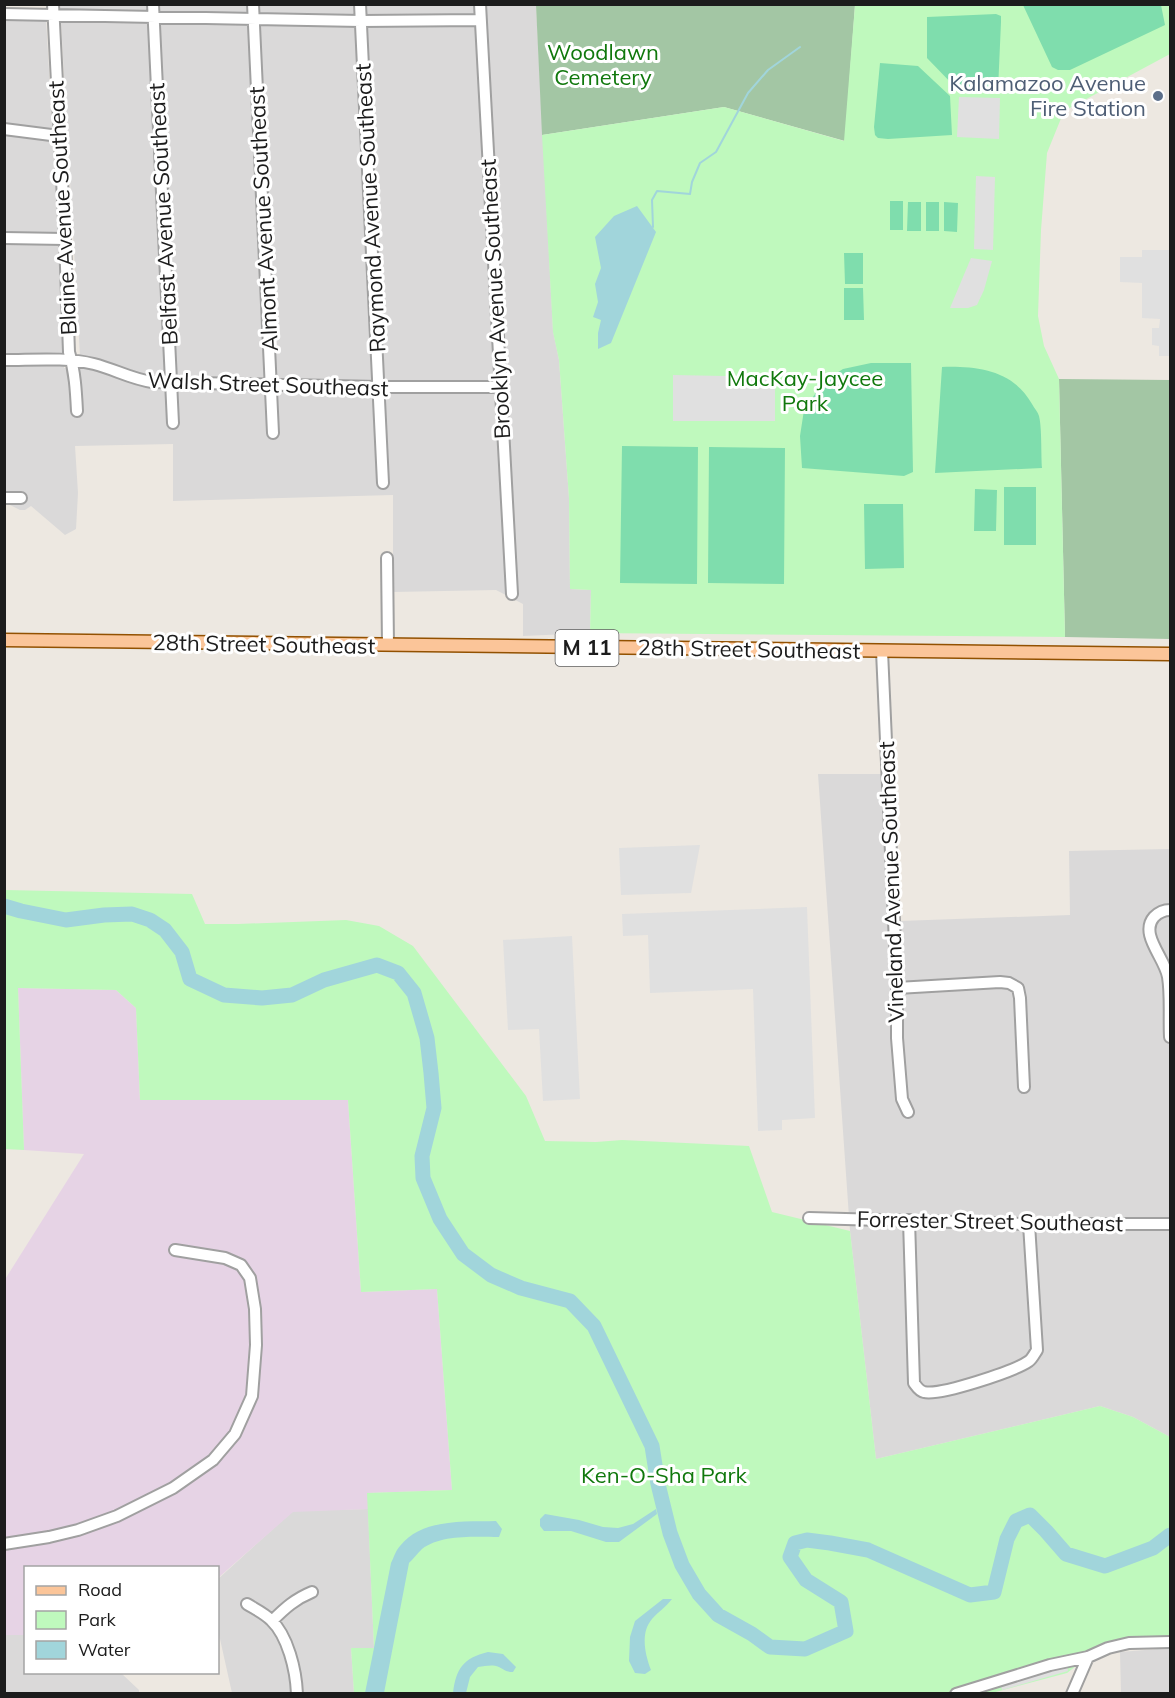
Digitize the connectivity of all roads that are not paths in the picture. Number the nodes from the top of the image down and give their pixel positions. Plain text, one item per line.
1 (153, 4) edge
2 (253, 4) edge
3 (360, 4) edge
4 (480, 4) edge
5 (53, 10) edge
6 (4, 14) edge
7 (153, 17) junction
8 (254, 18) junction
9 (481, 20) junction
10 (361, 21) junction
11 (4, 129) edge
12 (60, 136) junction
13 (4, 238) edge
14 (65, 239) junction
15 (4, 360) edge
16 (71, 360) junction
17 (171, 383) junction
18 (272, 384) junction
19 (378, 387) junction
20 (500, 387) junction
21 (77, 411) dead end
22 (173, 423) dead end
23 (273, 433) dead end
24 (383, 483) dead end
25 (4, 498) edge
26 (21, 498) dead end
27 (387, 558) dead end
28 (512, 594) dead end
29 (4, 640) edge
30 (388, 645) junction
31 (882, 651) junction
32 (1170, 654) edge
33 (1170, 910) edge
34 (897, 988) junction
35 (1170, 1037) edge
36 (1024, 1087) dead end
37 (908, 1112) dead end
38 (809, 1218) dead end
39 (909, 1220) junction
40 (1029, 1224) junction
41 (1170, 1224) edge
42 (175, 1250) dead end
43 (4, 1544) edge
44 (312, 1592) dead end
45 (247, 1604) dead end
46 (272, 1621) junction
47 (1170, 1642) edge
48 (1088, 1657) junction
49 (297, 1694) edge
50 (956, 1694) edge
51 (1072, 1694) edge

1 - 7 street, Belfast Avenue Southeast
2 - 8 street, Almont Avenue Southeast
3 - 10 street, Raymond Avenue Southeast
4 - 9 street, Brooklyn Avenue Southeast
5 - 6 street
5 - 7 street
5 - 12 street, Blaine Avenue Southeast
7 - 8 street
7 - 17 street, Belfast Avenue Southeast
8 - 10 street
8 - 18 street, Almont Avenue Southeast
9 - 10 street
9 - 20 street, Brooklyn Avenue Southeast
10 - 19 street, Raymond Avenue Southeast
11 - 12 street
12 - 14 street, Blaine Avenue Southeast
13 - 14 street
14 - 16 street, Blaine Avenue Southeast
15 - 16 street, Walsh Street Southeast
16 - 17 street, Walsh Street Southeast
16 - 21 street, Blaine Avenue Southeast
17 - 18 street, Walsh Street Southeast
17 - 22 street, Belfast Avenue Southeast
18 - 19 street, Walsh Street Southeast
18 - 23 street, Almont Avenue Southeast
19 - 20 street, Walsh Street Southeast
19 - 24 street, Raymond Avenue Southeast
20 - 28 street, Brooklyn Avenue Southeast
25 - 26 street
27 - 30 street
29 - 30 main road, 28th Street Southeast / M 11
30 - 31 main road, 28th Street Southeast / M 11
31 - 32 main road, 28th Street Southeast / M 11
31 - 34 street, Vineland Avenue Southeast
33 - 35 street
34 - 36 street
34 - 37 street, Vineland Avenue Southeast
38 - 39 street, Forrester Street Southeast
39 - 40 street, Forrester Street Southeast
39 - 40 street
40 - 41 street, Forrester Street Southeast
42 - 43 street
44 - 46 street
45 - 46 street
46 - 49 street
47 - 48 street
48 - 50 street
48 - 51 street

